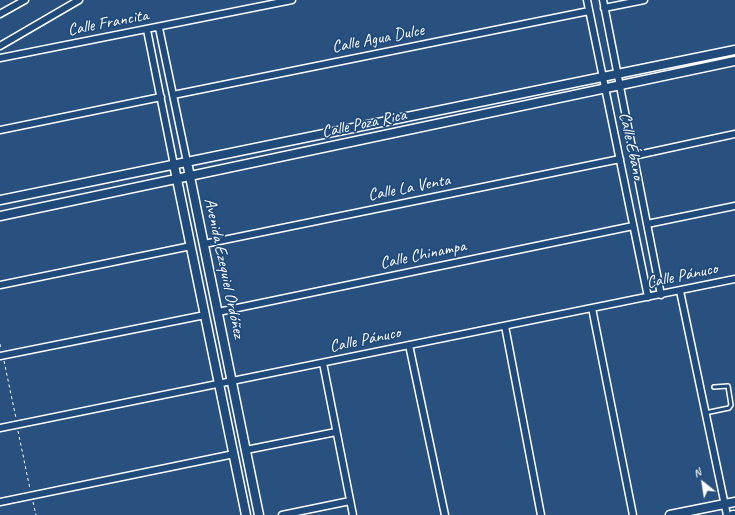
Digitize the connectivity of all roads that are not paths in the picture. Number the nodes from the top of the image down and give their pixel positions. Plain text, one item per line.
1 (25, 0) edge
2 (79, 0) edge
3 (292, 0) edge
4 (587, 0) edge
5 (603, 0) edge
6 (644, 0) edge
7 (604, 8) junction
8 (589, 11) junction
9 (0, 14) edge
10 (159, 28) junction
11 (147, 30) junction
12 (0, 46) edge
13 (735, 50) edge
14 (0, 58) edge
15 (735, 61) edge
16 (617, 74) junction
17 (603, 77) junction
18 (620, 86) junction
19 (605, 88) junction
20 (173, 95) junction
21 (160, 97) junction
22 (402, 118) junction
23 (378, 123) junction
24 (0, 130) edge
25 (404, 131) junction
26 (735, 134) edge
27 (378, 136) junction
28 (633, 156) junction
29 (620, 159) junction
30 (187, 162) junction
31 (174, 165) junction
32 (190, 176) junction
33 (177, 178) junction
34 (0, 200) edge
35 (735, 206) edge
36 (0, 216) edge
37 (647, 224) junction
38 (633, 226) junction
39 (204, 244) junction
40 (191, 246) junction
41 (735, 279) edge
42 (0, 285) edge
43 (680, 291) junction
44 (661, 294) junction
45 (648, 297) junction
46 (592, 308) junction
47 (218, 312) junction
48 (205, 315) junction
49 (505, 326) junction
50 (409, 346) junction
51 (0, 356) edge
52 (323, 363) junction
53 (232, 380) junction
54 (219, 383) junction
55 (714, 387) dead end
56 (705, 413) junction
57 (0, 428) edge
58 (336, 432) junction
59 (246, 450) junction
60 (234, 454) junction
61 (350, 501) junction
62 (0, 502) edge
63 (735, 502) edge
64 (724, 504) junction
65 (246, 515) edge
66 (259, 515) edge
67 (282, 515) edge
68 (353, 515) edge
69 (445, 515) edge
70 (541, 515) edge
71 (633, 515) edge
72 (670, 515) edge
73 (727, 515) edge

1 - 9 street
2 - 12 street
3 - 10 street, Calle Francita
4 - 8 street, Calle Ébano
5 - 7 street, Calle Ébano
6 - 7 street
7 - 16 street, Calle Ébano
8 - 17 street, Calle Ébano
8 - 20 street, Calle Agua Dulce
10 - 11 street, Calle Francita
10 - 20 street, Avenida Ezequiel Ordóñez
11 - 14 street, Calle Francita
11 - 21 street, Avenida Ezequiel Ordóñez
13 - 16 street, Calle Poza Rica
15 - 18 street, Calle Poza Rica
16 - 17 street, Calle Poza Rica
16 - 18 street, Calle Ébano
17 - 19 street, Calle Ébano
17 - 22 street, Calle Poza Rica
18 - 19 street, Calle Poza Rica
18 - 28 street, Calle Ébano
19 - 25 street, Calle Poza Rica
19 - 29 street, Calle Ébano
20 - 30 street, Avenida Ezequiel Ordóñez
21 - 24 street
21 - 31 street, Avenida Ezequiel Ordóñez
22 - 23 street, Calle Poza Rica
22 - 25 street
23 - 27 street
23 - 30 street, Calle Poza Rica
25 - 27 street, Calle Poza Rica
26 - 28 street
27 - 32 street, Calle Poza Rica
28 - 37 street, Calle Ébano
29 - 38 street, Calle Ébano
29 - 39 street, Calle La Venta
30 - 31 street, Calle Poza Rica
30 - 32 street, Avenida Ezequiel Ordóñez
31 - 33 street, Avenida Ezequiel Ordóñez
31 - 34 street, Calle Poza Rica
32 - 33 street, Calle Poza Rica
32 - 39 street, Avenida Ezequiel Ordóñez
33 - 36 street, Calle Poza Rica
33 - 40 street, Avenida Ezequiel Ordóñez
35 - 37 street
37 - 44 street, Calle Ébano
38 - 45 street, Calle Ébano
38 - 47 street, Calle Chinampa
39 - 47 street, Avenida Ezequiel Ordóñez
40 - 42 street
40 - 48 street, Avenida Ezequiel Ordóñez
41 - 43 street, Calle Pánuco
43 - 44 street, Calle Pánuco
43 - 56 street
44 - 45 street, Calle Pánuco
45 - 46 street, Calle Pánuco
46 - 49 street, Calle Pánuco
46 - 71 street
47 - 53 street, Avenida Ezequiel Ordóñez
48 - 51 street
48 - 54 street, Avenida Ezequiel Ordóñez
49 - 50 street, Calle Pánuco
49 - 70 street
50 - 52 street, Calle Pánuco
50 - 69 street
52 - 53 street, Calle Pánuco
52 - 58 street
53 - 54 street, Calle Pánuco
53 - 59 street, Avenida Ezequiel Ordóñez
54 - 57 street, Calle Pánuco
54 - 60 street, Avenida Ezequiel Ordóñez
55 - 56 lane
56 - 64 street
58 - 59 street
58 - 61 street
59 - 66 street, Avenida Ezequiel Ordóñez
60 - 62 street
60 - 65 street, Avenida Ezequiel Ordóñez
61 - 67 street
61 - 68 street
63 - 64 street
64 - 72 street
64 - 73 street

